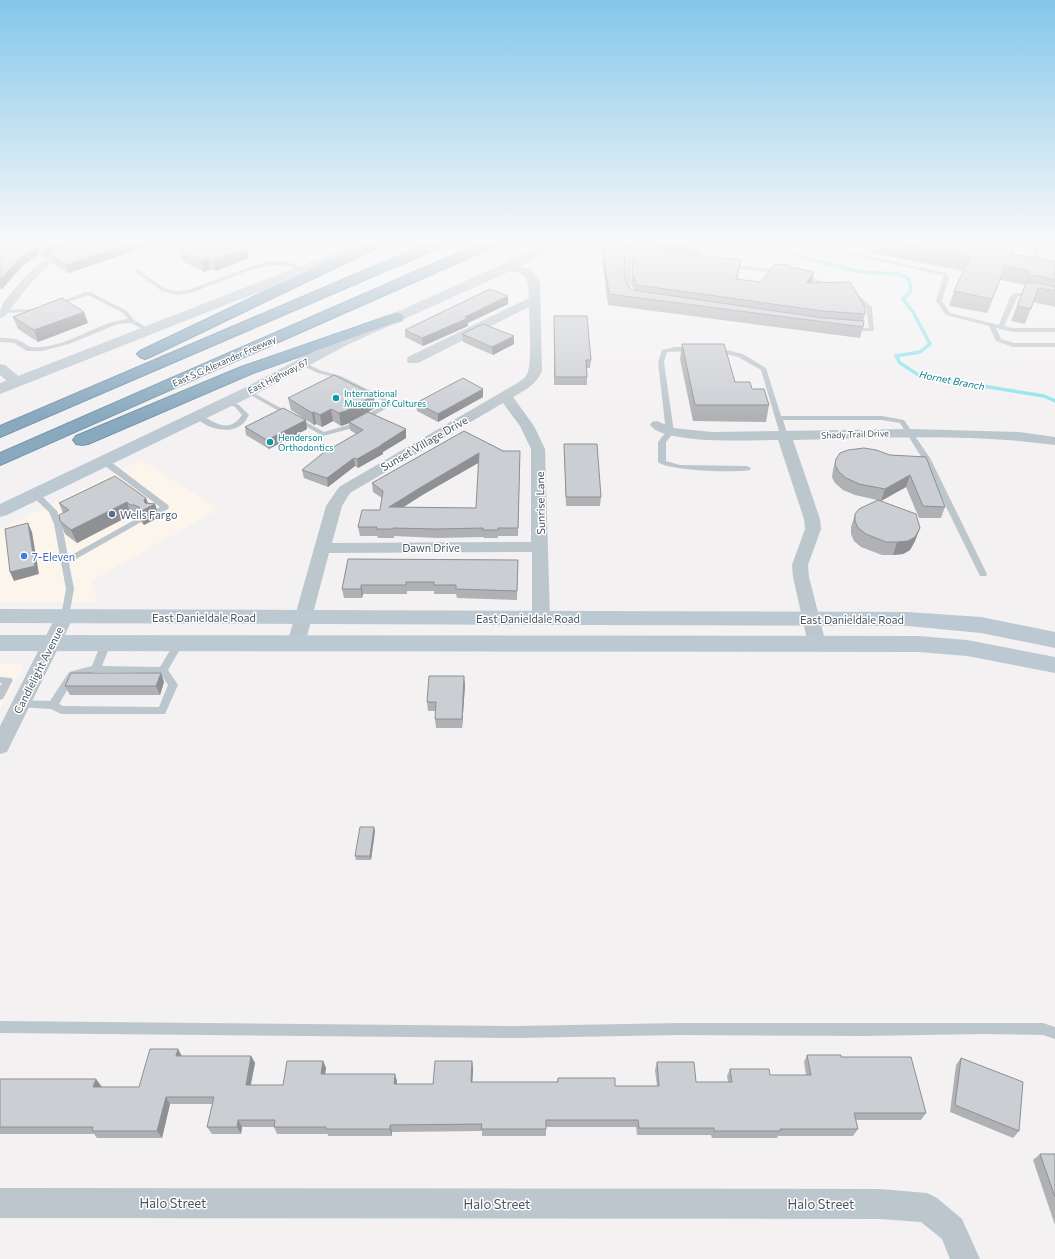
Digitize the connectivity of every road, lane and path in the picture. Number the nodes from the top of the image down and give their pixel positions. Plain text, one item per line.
1 (534, 300) edge
2 (11, 301) edge
3 (66, 301) edge
4 (103, 301) edge
5 (223, 301) edge
6 (256, 301) edge
7 (305, 301) edge
8 (360, 301) edge
9 (433, 301) edge
10 (532, 301) edge
11 (862, 301) edge
12 (939, 301) edge
13 (1011, 301) edge
14 (48, 307) edge
15 (42, 310) edge
16 (1, 313) edge
17 (397, 317) junction
18 (132, 321) junction
19 (992, 325) junction
20 (1001, 327) junction
21 (844, 328) edge
22 (148, 330) junction
23 (1055, 330) edge
24 (0, 340) edge
25 (1055, 345) edge
26 (414, 360) dead end
27 (303, 364) junction
28 (0, 368) edge
29 (17, 382) junction
30 (0, 389) edge
31 (248, 392) junction
32 (506, 397) junction
33 (228, 402) junction
34 (197, 416) junction
35 (778, 418) junction
36 (0, 424) edge
37 (657, 426) dead end
38 (0, 432) edge
39 (670, 432) junction
40 (911, 433) junction
41 (784, 436) junction
42 (1055, 441) edge
43 (0, 460) edge
44 (104, 461) junction
45 (747, 468) dead end
46 (0, 475) edge
47 (35, 494) junction
48 (0, 511) edge
49 (154, 513) dead end
50 (139, 521) edge
51 (540, 547) junction
52 (322, 548) junction
53 (65, 562) junction
54 (983, 574) dead end
55 (0, 616) edge
56 (65, 616) junction
57 (303, 617) junction
58 (420, 618) junction
59 (541, 618) junction
60 (812, 619) junction
61 (1055, 640) edge
62 (51, 643) junction
63 (106, 643) junction
64 (1, 644) edge
65 (178, 644) junction
66 (296, 644) junction
67 (417, 644) junction
68 (817, 644) junction
69 (1055, 665) edge
70 (96, 668) junction
71 (164, 670) junction
72 (0, 680) edge
73 (0, 696) edge
74 (21, 704) junction
75 (53, 705) junction
76 (0, 746) edge
77 (0, 1027) edge
78 (1055, 1033) edge
79 (0, 1203) edge
80 (966, 1259) edge

1 - 32 street, Sunset Village Drive
2 - 16 street
3 - 14 lane
4 - 18 lane
5 - 22 main road
6 - 36 highway
7 - 38 highway
8 - 43 highway, East S G Alexander Freeway
9 - 17 main road, East Highway 67
10 - 26 street
11 - 21 lane
12 - 19 lane
13 - 20 lane
15 - 16 lane
17 - 27 main road, East Highway 67
17 - 46 highway
18 - 22 lane
18 - 24 lane
19 - 20 lane
19 - 25 lane
20 - 23 lane
22 - 29 main road
27 - 31 main road, East Highway 67
27 - 31 lane
28 - 29 street
29 - 30 main road
31 - 33 main road, East Highway 67
32 - 51 street, Sunrise Lane
32 - 52 street, Sunset Village Drive
33 - 34 main road, East Highway 67
33 - 34 lane
34 - 44 main road, East Highway 67
35 - 39 lane
35 - 40 lane
35 - 41 lane
37 - 39 street, Shady Trail Drive
39 - 41 street, Shady Trail Drive
39 - 45 lane
40 - 41 street, Shady Trail Drive
40 - 42 street, Shady Trail Drive
40 - 54 lane
41 - 60 street
44 - 47 main road, East Highway 67
44 - 49 lane
47 - 48 main road, East Highway 67
47 - 53 lane
50 - 53 lane
51 - 52 street, Dawn Drive
51 - 59 street, Sunrise Lane
52 - 57 street, Sunset Village Drive
53 - 56 lane
55 - 56 main road, East Danieldale Road
56 - 57 main road, East Danieldale Road
56 - 62 street, Candlelight Avenue
57 - 58 main road, East Danieldale Road
57 - 66 street, Sunset Village Drive
58 - 59 main road, East Danieldale Road
58 - 67 main road
59 - 60 main road, East Danieldale Road
60 - 61 main road, East Danieldale Road
60 - 68 street
62 - 63 main road
62 - 64 main road
62 - 74 street, Candlelight Avenue
63 - 65 main road
63 - 70 lane
65 - 66 main road
65 - 71 lane
66 - 67 main road
67 - 68 main road
68 - 69 main road
70 - 71 lane
70 - 75 lane
71 - 75 lane
72 - 73 lane
74 - 75 lane
74 - 76 street, Candlelight Avenue
77 - 78 lane
79 - 80 street, Halo Street

